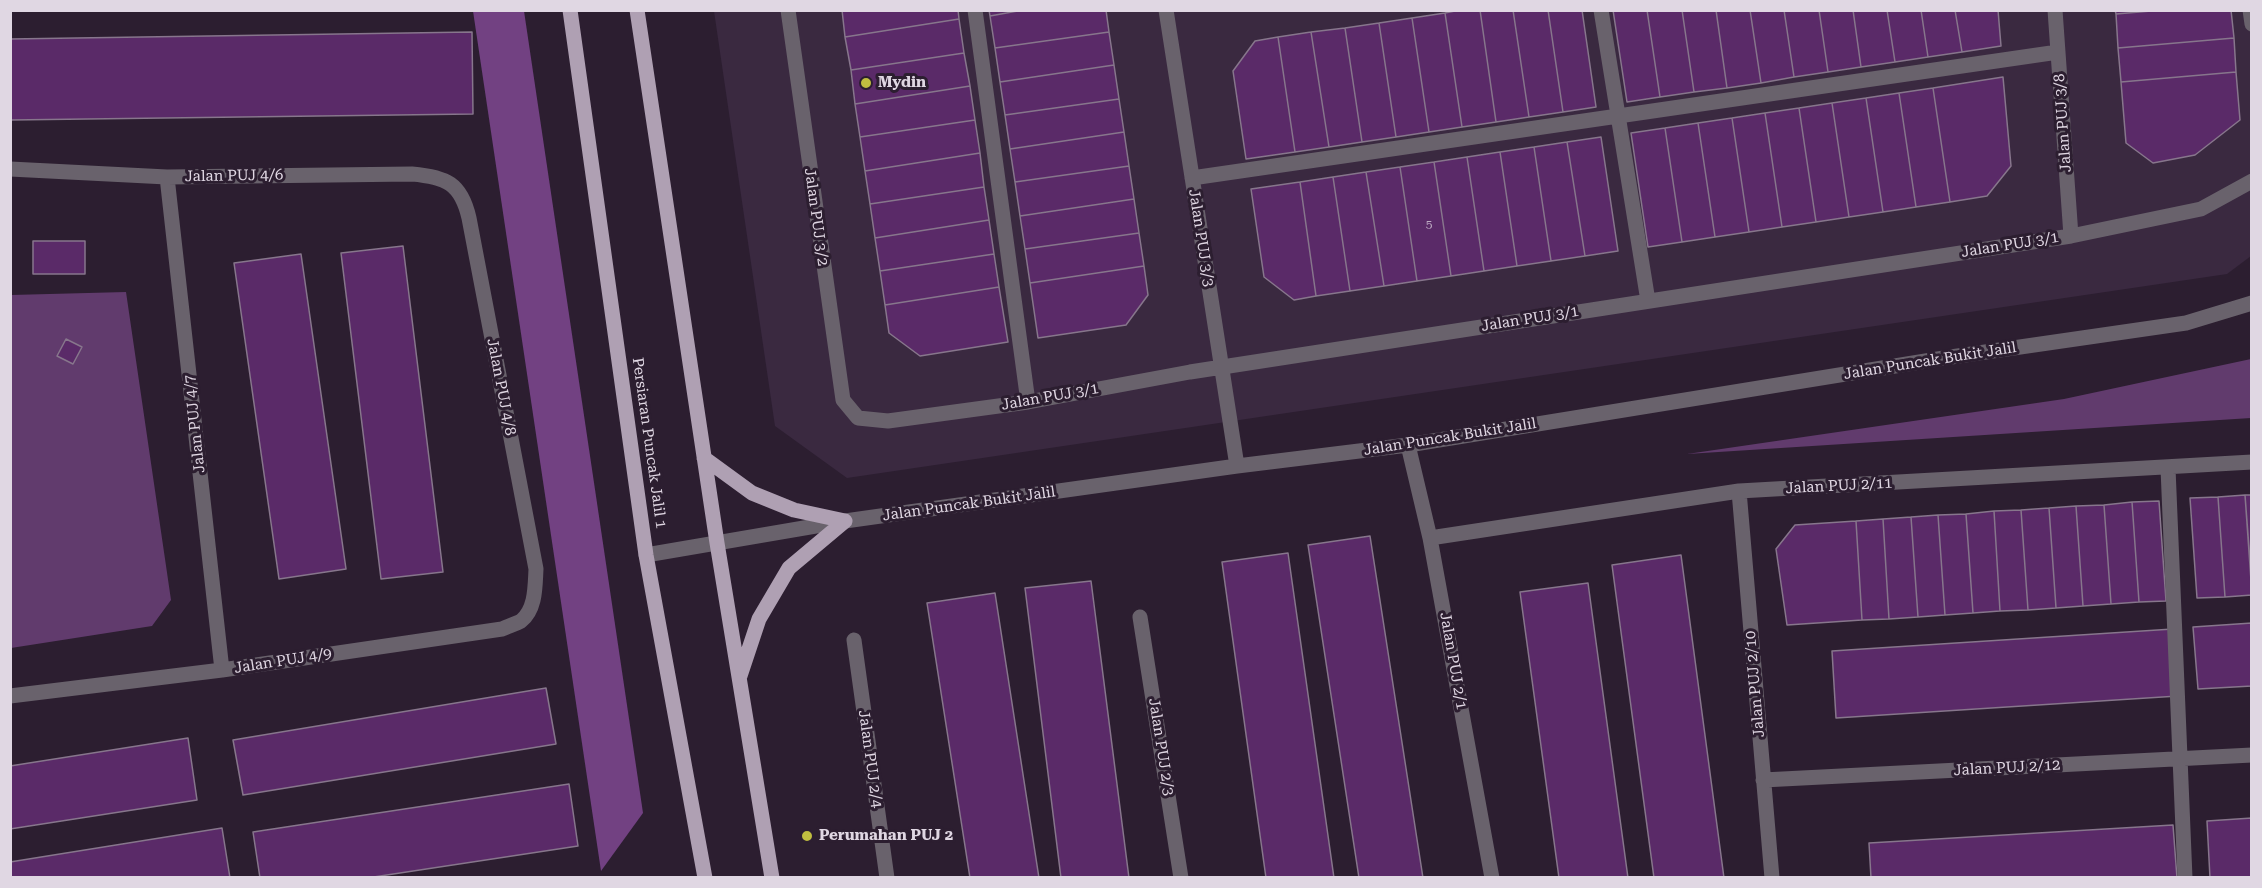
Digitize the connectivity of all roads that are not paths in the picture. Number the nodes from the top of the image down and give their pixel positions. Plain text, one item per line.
1 (570, 10) edge
2 (637, 10) edge
3 (788, 10) edge
4 (975, 10) edge
5 (1166, 10) edge
6 (1601, 10) edge
7 (2055, 10) edge
8 (2250, 10) edge
9 (2252, 24) edge
10 (2058, 52) junction
11 (1618, 117) junction
12 (10, 169) edge
13 (167, 177) junction
14 (1192, 178) junction
15 (2252, 181) edge
16 (454, 186) joint
17 (2071, 236) junction
18 (1648, 301) junction
19 (2252, 303) edge
20 (1221, 367) junction
21 (1028, 402) junction
22 (858, 417) joint
23 (1408, 445) junction
24 (704, 458) junction
25 (2252, 462) edge
26 (1237, 465) junction
27 (2168, 468) junction
28 (1739, 491) junction
29 (845, 521) junction
30 (1430, 538) junction
31 (717, 543) junction
32 (646, 555) junction
33 (535, 591) joint
34 (1140, 617) dead end
35 (854, 640) dead end
36 (222, 670) junction
37 (739, 679) junction
38 (10, 696) edge
39 (2252, 755) edge
40 (2181, 759) junction
41 (1763, 780) junction
42 (705, 878) edge
43 (772, 878) edge
44 (887, 878) edge
45 (1181, 878) edge
46 (1492, 878) edge
47 (1772, 878) edge
48 (2185, 878) edge

1 - 32 main road, Persiaran Puncak Jalil 1
2 - 24 main road
3 - 22 street, Jalan PUJ 3/2
4 - 21 street
5 - 14 street, Jalan PUJ 3/3
6 - 11 street
7 - 10 street, Jalan PUJ 3/8
8 - 9 street
10 - 11 street
10 - 17 street, Jalan PUJ 3/8
11 - 14 street
11 - 18 street
12 - 13 street, Jalan PUJ 4/6
13 - 16 street, Jalan PUJ 4/6
13 - 36 street, Jalan PUJ 4/7
14 - 20 street, Jalan PUJ 3/3
15 - 17 street, Jalan PUJ 3/1
16 - 33 street, Jalan PUJ 4/8
17 - 18 street, Jalan PUJ 3/1
18 - 20 street, Jalan PUJ 3/1
19 - 23 street, Jalan Puncak Bukit Jalil
20 - 21 street, Jalan PUJ 3/1
20 - 26 street, Jalan PUJ 3/3
21 - 22 street, Jalan PUJ 3/1
23 - 26 street, Jalan Puncak Bukit Jalil
23 - 30 street, Jalan PUJ 2/1
24 - 29 main road
24 - 31 main road
25 - 27 street, Jalan PUJ 2/11
26 - 29 street, Jalan Puncak Bukit Jalil
27 - 28 street, Jalan PUJ 2/11
27 - 40 street
28 - 30 street, Jalan PUJ 2/11
28 - 41 street, Jalan PUJ 2/10
29 - 31 street, Jalan Puncak Bukit Jalil
29 - 37 main road
30 - 46 street, Jalan PUJ 2/1
31 - 32 street, Jalan Puncak Bukit Jalil
31 - 37 main road
32 - 42 main road, Persiaran Puncak Jalil 1
33 - 36 street, Jalan PUJ 4/9
34 - 45 street, Jalan PUJ 2/3
35 - 44 street, Jalan PUJ 2/4
36 - 38 street, Jalan PUJ 4/9
37 - 43 main road
39 - 40 street, Jalan PUJ 2/12
40 - 41 street, Jalan PUJ 2/12
40 - 48 street
41 - 47 street, Jalan PUJ 2/10

